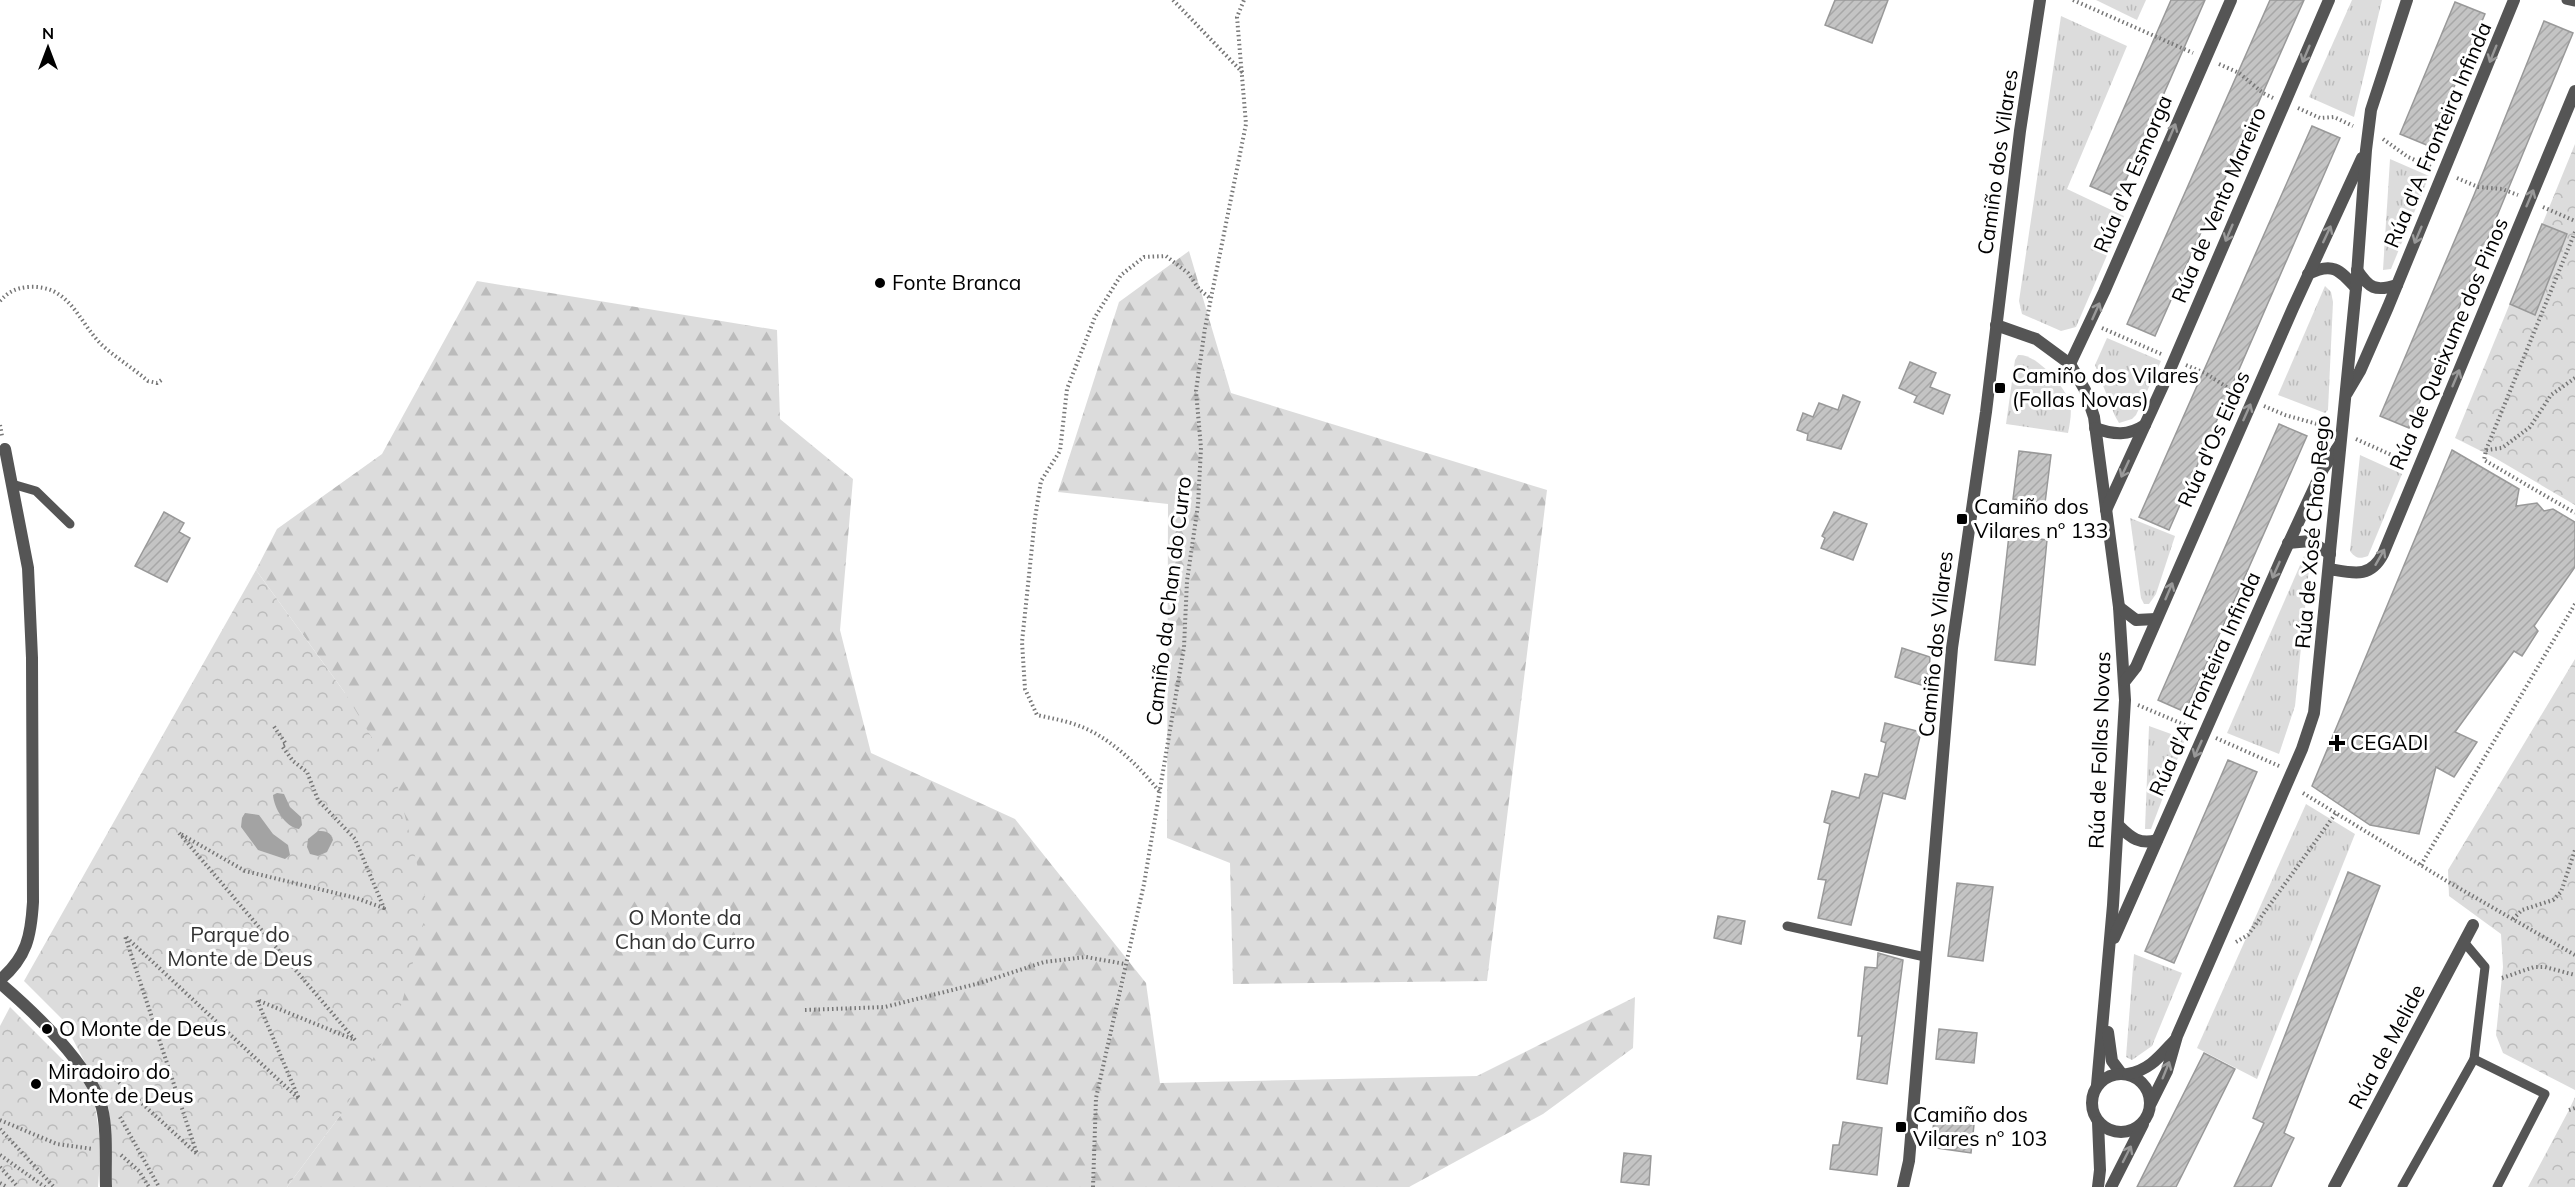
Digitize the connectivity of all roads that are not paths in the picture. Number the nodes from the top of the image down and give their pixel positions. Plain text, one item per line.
1 (2040, 0) edge
2 (2231, 0) edge
3 (2329, 0) edge
4 (2514, 0) edge
5 (2566, 0) edge
6 (2575, 2) edge
7 (2403, 3) edge
8 (2575, 91) edge
9 (2366, 150) junction
10 (2356, 270) junction
11 (2308, 274) junction
12 (2397, 285) junction
13 (2356, 288) junction
14 (1996, 326) junction
15 (2070, 364) junction
16 (2345, 396) junction
17 (2145, 425) junction
18 (2095, 428) junction
19 (2340, 443) junction
20 (4, 449) dead end
21 (12, 484) junction
22 (2106, 510) junction
23 (70, 524) dead end
24 (2288, 543) junction
25 (2330, 554) junction
26 (2329, 569) junction
27 (2119, 607) junction
28 (2156, 619) junction
29 (2125, 681) junction
30 (2119, 826) junction
31 (2157, 840) junction
32 (2473, 925) dead end
33 (1787, 926) dead end
34 (2464, 942) junction
35 (2110, 949) junction
36 (1926, 957) junction
37 (0, 982) edge
38 (2104, 1012) junction
39 (2177, 1036) junction
40 (2474, 1059) junction
41 (2124, 1073) junction
42 (2097, 1085) junction
43 (2151, 1103) junction
44 (2098, 1122) junction
45 (2144, 1122) junction
46 (106, 1187) edge
47 (1903, 1187) edge
48 (2098, 1187) edge
49 (2111, 1187) edge
50 (2334, 1187) edge
51 (2402, 1187) edge
52 (2497, 1187) edge

1 - 14 street, Camiño dos Vilares
15 -> 2 street, Rúa d'A Esmorga
3 -> 17 street, Rúa de Vento Mareiro
4 -> 12 street, Rúa d'A Fronteira Infinda
5 - 6 lane
7 - 9 street, Rúa de Xosé Chao Rego
26 -> 8 street, Rúa de Queixume dos Pinos
9 - 10 street, Rúa de Xosé Chao Rego
11 -> 9 street, Rúa d'Os Eidos
10 - 12 street
10 - 13 street, Rúa de Xosé Chao Rego
11 - 13 street
28 -> 11 street, Rúa d'Os Eidos
12 - 16 street, Rúa d'A Fronteira Infinda
13 - 16 street, Rúa de Xosé Chao Rego
14 - 15 street, Rúa de Follas Novas
14 - 36 street, Camiño dos Vilares
15 - 18 street, Rúa de Follas Novas
16 - 19 street, Rúa de Xosé Chao Rego
17 - 18 street
17 -> 22 street, Rúa de Vento Mareiro
18 - 22 street, Rúa de Follas Novas
19 - 24 street, Rúa d'A Fronteira Infinda
19 - 25 street, Rúa de Xosé Chao Rego
20 - 21 street
21 - 23 lane
21 - 37 street
22 - 27 street, Rúa de Follas Novas
24 - 25 street
24 -> 31 street, Rúa d'A Fronteira Infinda
25 - 26 street, Rúa de Xosé Chao Rego
26 - 39 street, Rúa de Xosé Chao Rego
27 - 28 street
27 - 29 street, Rúa de Follas Novas
28 - 29 street, Rúa d'Os Eidos
29 - 30 street, Rúa de Follas Novas
30 - 31 street
30 - 35 street, Rúa de Follas Novas
31 - 35 street, Rúa d'A Fronteira Infinda
32 - 34 street, Rúa de Melide
33 - 36 lane
34 - 40 lane
34 - 50 street, Rúa de Melide
35 - 38 street, Rúa de Follas Novas
36 - 47 street, Camiño dos Vilares
37 - 46 street
38 - 41 street, Rúa de Follas Novas
38 - 42 street, Rúa de Follas Novas
39 - 41 street, Rúa de Xosé Chao Rego
43 -> 39 street, Rúa de Xosé Chao Rego
40 - 51 lane
40 - 52 lane
41 - 42 street
41 - 43 street
42 - 44 street
43 - 45 street
44 - 45 street
44 - 48 street
49 -> 45 street

